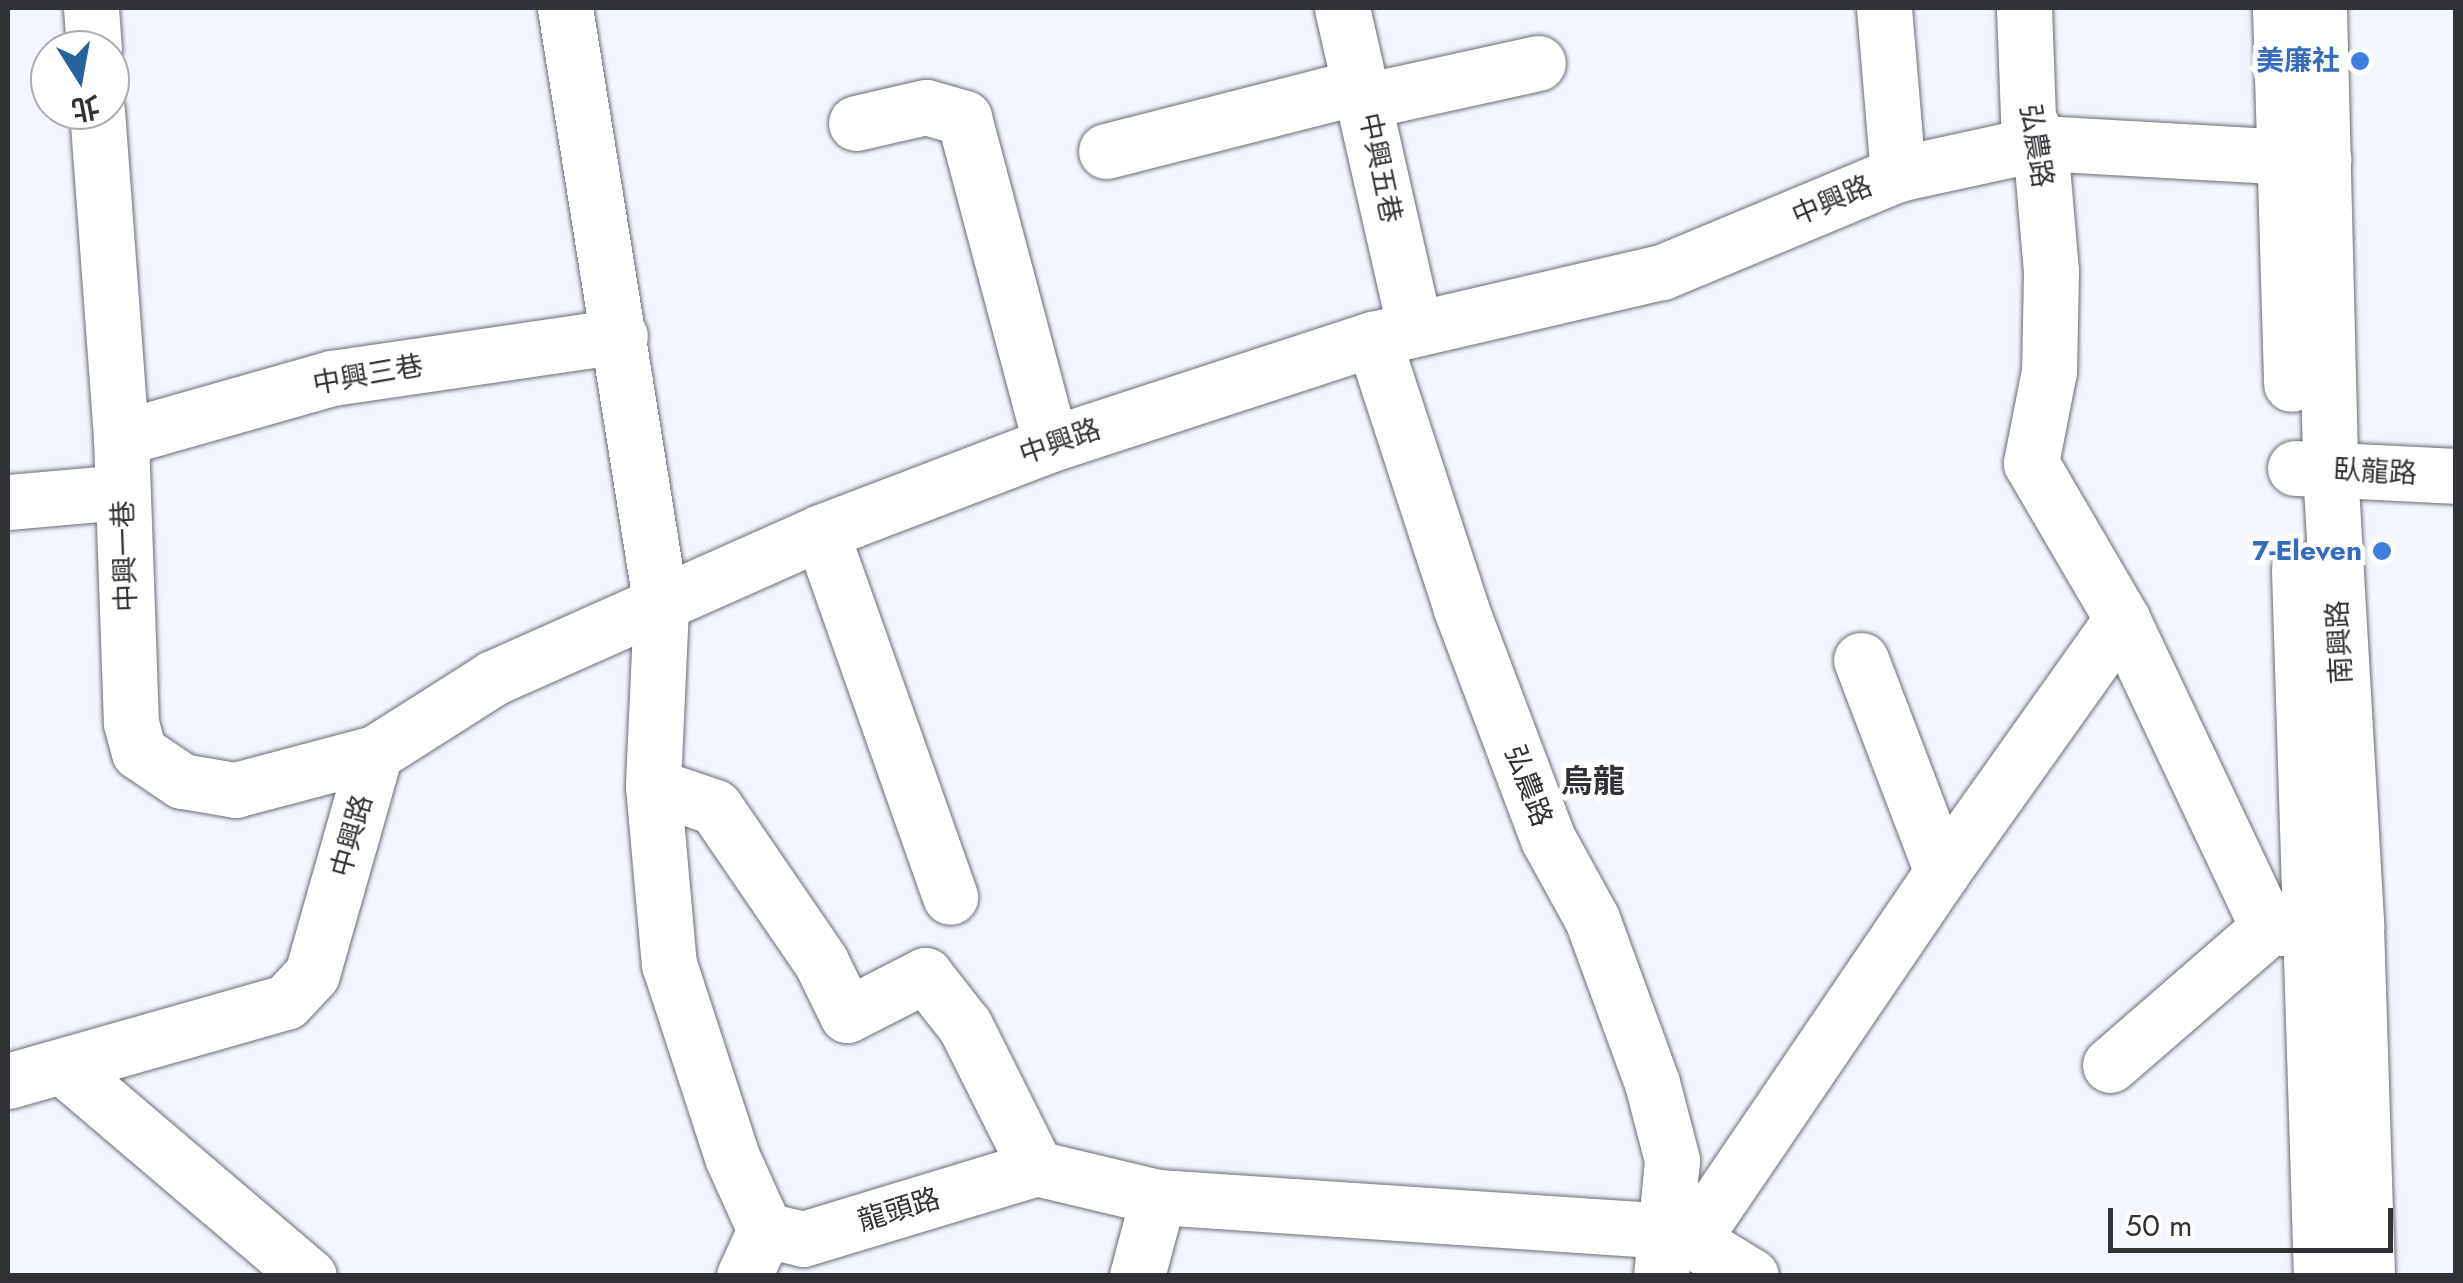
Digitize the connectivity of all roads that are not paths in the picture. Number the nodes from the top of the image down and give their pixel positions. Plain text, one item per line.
1 (565, 8) edge
2 (1342, 8) edge
3 (1884, 8) edge
4 (2024, 8) edge
5 (2280, 8) edge
6 (2318, 8) edge
7 (1538, 63) dead end
8 (1363, 93) junction
9 (856, 122) dead end
10 (99, 130) edge
11 (2040, 143) junction
12 (1106, 150) dead end
13 (2303, 159) junction
14 (1898, 174) junction
15 (1394, 334) junction
16 (620, 336) junction
17 (121, 438) junction
18 (1051, 444) junction
19 (2312, 468) junction
20 (2456, 476) edge
21 (122, 492) junction
22 (8, 502) edge
23 (822, 532) junction
24 (661, 607) junction
25 (2122, 619) junction
26 (1862, 660) dead end
27 (375, 753) junction
28 (652, 786) junction
29 (1942, 872) junction
30 (950, 897) dead end
31 (2312, 927) junction
32 (2110, 1065) dead end
33 (63, 1066) junction
34 (8, 1080) edge
35 (1036, 1168) junction
36 (1158, 1198) junction
37 (1674, 1249) edge
38 (754, 1253) edge
39 (309, 1276) edge
40 (1136, 1276) edge
41 (1751, 1276) edge
42 (2321, 1276) edge
43 (2367, 1276) edge

1 - 16 street
2 - 8 street, 中興五巷
3 - 14 street
4 - 11 street, 弘農路
5 - 13 street, 南興路
6 - 13 street, 南興路
7 - 8 street
8 - 12 street
8 - 15 street, 中興五巷
9 - 18 street
10 - 17 street, 中興一巷
11 - 13 street, 中興路
11 - 14 street, 中興路
11 - 25 street, 弘農路
13 - 19 street, 南興路
14 - 15 street, 中興路
15 - 18 street, 中興路
15 - 37 street, 弘農路
16 - 17 street, 中興三巷
16 - 24 street
17 - 21 street, 中興一巷
18 - 23 street, 中興路
19 - 20 street, 臥龍路
19 - 31 street, 南興路
21 - 22 street
21 - 27 street, 中興一巷
23 - 24 street, 中興路
23 - 30 street
24 - 27 street, 中興路
24 - 28 street, 龍頭路
25 - 29 street
25 - 31 street, 弘農路
26 - 29 street
27 - 33 street, 中興路
28 - 35 street
28 - 38 street, 龍頭路
29 - 37 street
31 - 32 street
31 - 42 street, 南興路
31 - 43 street, 南興路
33 - 34 street, 中興路
33 - 39 street
35 - 36 street
35 - 38 street, 龍頭路
36 - 37 street
36 - 40 street
37 - 41 street

